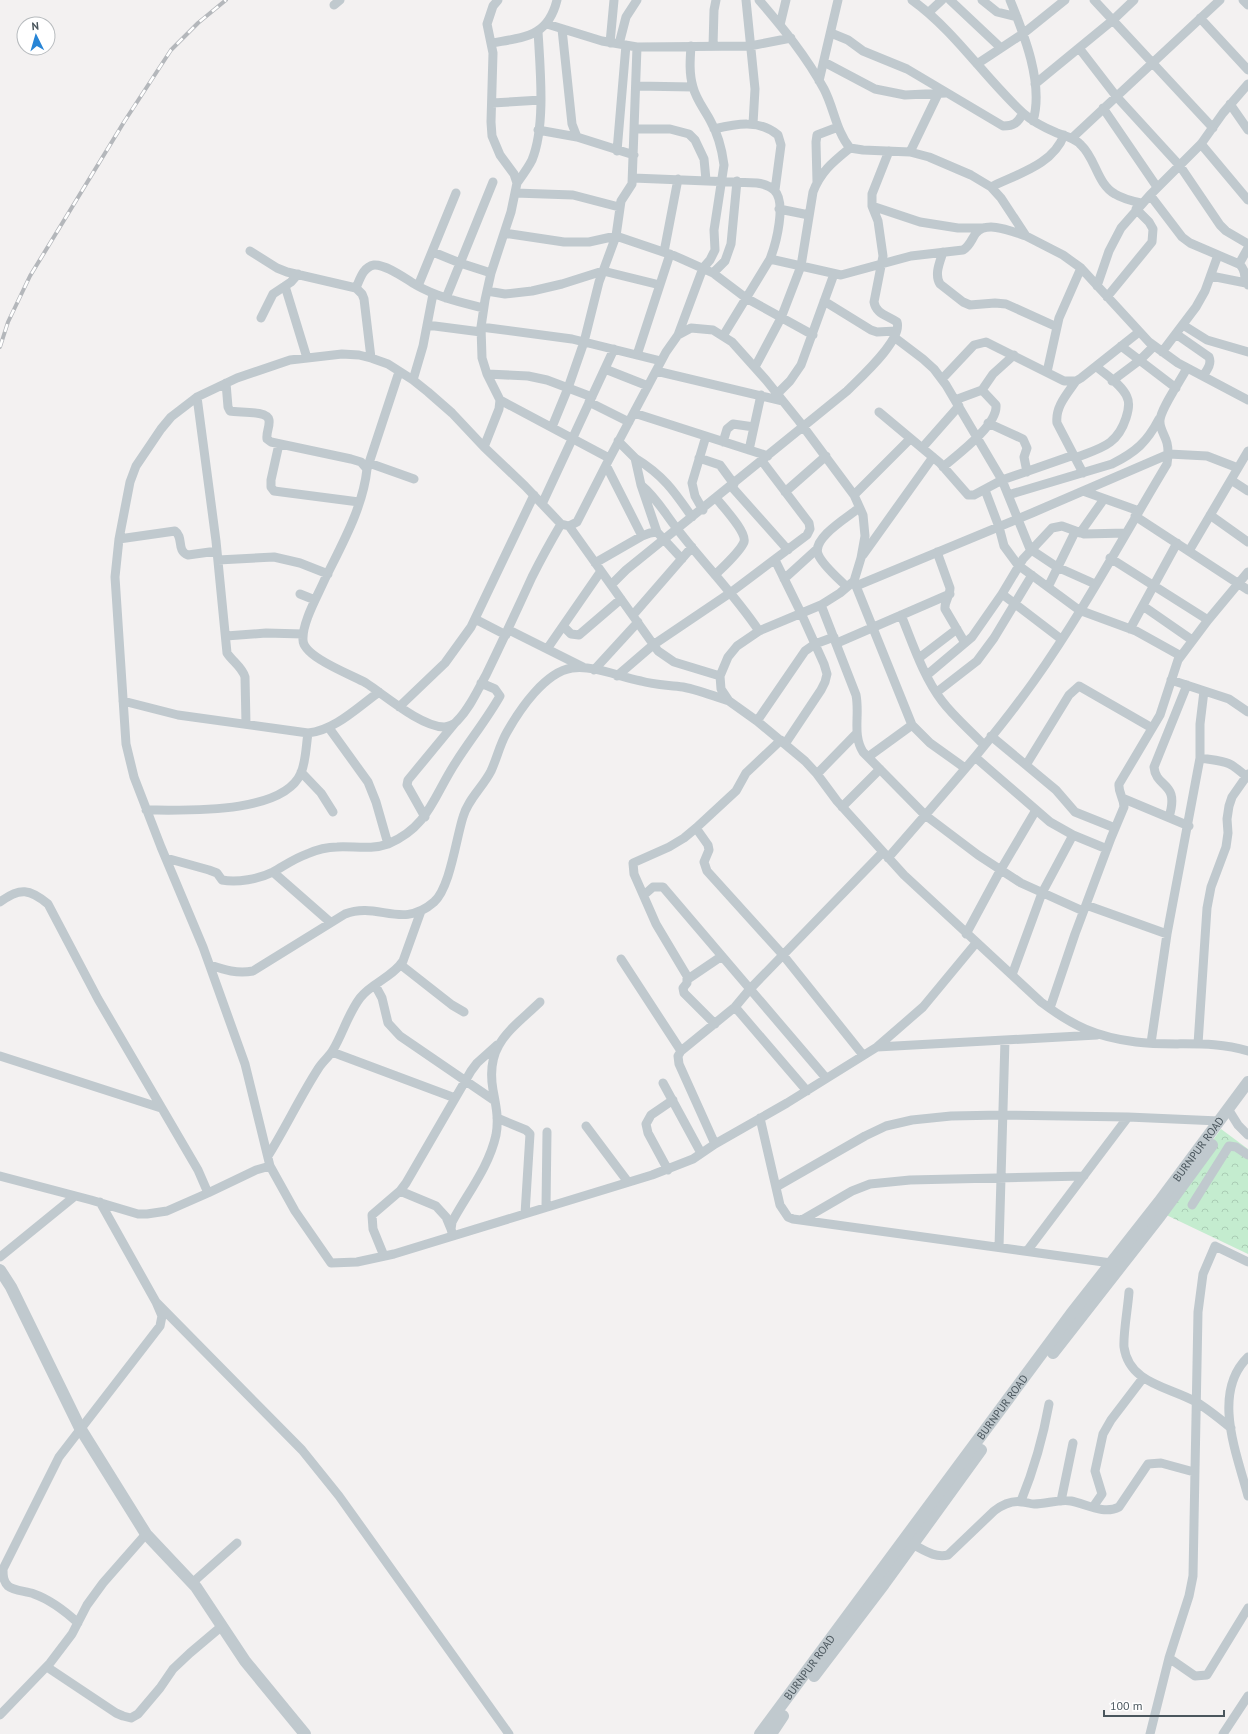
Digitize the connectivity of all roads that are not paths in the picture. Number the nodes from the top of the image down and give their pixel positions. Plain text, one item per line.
1 (498, 0) edge
2 (557, 0) edge
3 (614, 0) edge
4 (637, 0) edge
5 (716, 0) edge
6 (746, 0) edge
7 (759, 0) edge
8 (769, 0) edge
9 (786, 0) edge
10 (838, 0) edge
11 (912, 0) edge
12 (942, 0) edge
13 (950, 0) edge
14 (982, 0) edge
15 (1010, 0) edge
16 (1066, 0) edge
17 (1094, 0) edge
18 (1134, 0) edge
19 (1220, 0) edge
20 (1243, 0) edge
21 (1248, 5) edge
22 (767, 10) junction
23 (928, 13) junction
24 (1017, 17) junction
25 (1200, 18) junction
26 (1113, 20) junction
27 (547, 24) junction
28 (780, 25) junction
29 (562, 29) junction
30 (538, 31) junction
31 (830, 33) junction
32 (1024, 33) junction
33 (791, 38) junction
34 (492, 43) junction
35 (618, 44) junction
36 (691, 46) junction
37 (713, 46) junction
38 (750, 46) junction
39 (637, 47) junction
40 (1001, 48) junction
41 (1079, 48) junction
42 (824, 62) junction
43 (1152, 62) junction
44 (977, 64) junction
45 (1248, 70) edge
46 (819, 81) junction
47 (1035, 84) junction
48 (1248, 84) edge
49 (636, 86) junction
50 (693, 87) junction
51 (942, 93) junction
52 (1116, 96) junction
53 (541, 100) junction
54 (492, 103) junction
55 (1230, 104) junction
56 (1103, 108) junction
57 (1023, 113) junction
58 (1033, 121) junction
59 (753, 124) junction
60 (838, 127) junction
61 (1213, 128) junction
62 (634, 129) junction
63 (714, 129) junction
64 (538, 130) junction
65 (1248, 130) edge
66 (577, 137) junction
67 (1068, 137) junction
68 (1201, 144) junction
69 (850, 148) junction
70 (617, 150) junction
71 (889, 150) junction
72 (910, 152) junction
73 (634, 155) junction
74 (1180, 166) junction
75 (633, 178) junction
76 (678, 179) junction
77 (706, 180) junction
78 (722, 180) junction
79 (737, 181) junction
80 (493, 182) dead end
81 (817, 182) junction
82 (517, 183) junction
83 (990, 186) junction
84 (1157, 187) junction
85 (775, 190) junction
86 (456, 193) dead end
87 (515, 193) junction
88 (1150, 194) junction
89 (1248, 200) edge
90 (872, 206) junction
91 (1139, 206) junction
92 (619, 207) junction
93 (779, 209) junction
94 (884, 210) junction
95 (809, 215) junction
96 (878, 221) junction
97 (983, 228) junction
98 (504, 234) junction
99 (616, 236) junction
100 (1026, 236) junction
101 (1248, 244) edge
102 (1248, 248) edge
103 (250, 251) dead end
104 (432, 252) junction
105 (943, 252) junction
106 (667, 253) junction
107 (1218, 255) junction
108 (770, 259) junction
109 (460, 263) junction
110 (882, 264) junction
111 (1239, 264) junction
112 (801, 266) junction
113 (703, 268) junction
114 (1081, 268) junction
115 (602, 271) junction
116 (491, 273) junction
117 (713, 273) junction
118 (298, 274) junction
119 (834, 274) junction
120 (1211, 276) junction
121 (1247, 284) edge
122 (660, 285) junction
123 (285, 286) junction
124 (418, 286) junction
125 (1097, 286) junction
126 (356, 288) junction
127 (487, 291) junction
128 (433, 294) junction
129 (1107, 297) junction
130 (446, 298) junction
131 (746, 298) junction
132 (824, 301) junction
133 (483, 308) junction
134 (262, 318) dead end
135 (781, 318) junction
136 (427, 325) junction
137 (1183, 325) junction
138 (1057, 327) junction
139 (481, 330) junction
140 (1139, 332) junction
141 (895, 334) junction
142 (1176, 334) junction
143 (678, 335) junction
144 (813, 335) junction
145 (723, 336) junction
146 (584, 342) junction
147 (1121, 346) junction
148 (1154, 346) junction
149 (614, 349) junction
150 (1162, 352) junction
151 (1248, 352) edge
152 (637, 355) junction
153 (1014, 355) junction
154 (307, 358) junction
155 (371, 358) junction
156 (1140, 360) junction
157 (661, 362) junction
158 (1097, 366) junction
159 (754, 367) junction
160 (1187, 368) junction
161 (605, 369) junction
162 (656, 371) junction
163 (399, 372) junction
164 (1047, 372) junction
165 (487, 374) junction
166 (1203, 376) junction
167 (942, 379) junction
168 (413, 380) junction
169 (1076, 381) junction
170 (1112, 381) junction
171 (226, 383) junction
172 (648, 386) junction
173 (568, 388) junction
174 (1176, 388) junction
175 (982, 390) junction
176 (761, 395) junction
177 (197, 397) junction
178 (780, 397) junction
179 (500, 400) junction
180 (590, 400) junction
181 (1248, 400) edge
182 (957, 403) junction
183 (879, 412) dead end
184 (634, 413) junction
185 (1160, 419) junction
186 (628, 422) junction
187 (988, 423) junction
188 (552, 427) junction
189 (754, 427) junction
190 (804, 427) junction
191 (706, 436) junction
192 (573, 438) junction
193 (978, 438) junction
194 (910, 439) junction
195 (618, 441) junction
196 (723, 442) junction
197 (279, 444) junction
198 (484, 447) junction
199 (922, 448) junction
200 (749, 450) junction
201 (1248, 451) edge
202 (1169, 454) junction
203 (826, 456) junction
204 (1074, 456) junction
205 (933, 457) junction
206 (636, 458) junction
207 (699, 458) junction
208 (765, 459) junction
209 (608, 461) junction
210 (368, 466) junction
211 (943, 467) junction
212 (1238, 468) junction
213 (1026, 472) junction
214 (1083, 473) junction
215 (414, 479) dead end
216 (1002, 480) junction
217 (1231, 480) junction
218 (641, 485) junction
219 (733, 485) junction
220 (985, 490) junction
221 (1083, 491) junction
222 (1248, 491) edge
223 (786, 492) junction
224 (534, 495) junction
225 (854, 495) junction
226 (1008, 495) junction
227 (716, 498) junction
228 (1104, 499) junction
229 (359, 502) junction
230 (542, 504) junction
231 (860, 508) junction
232 (702, 510) junction
233 (1137, 514) junction
234 (1210, 515) junction
235 (692, 517) junction
236 (1018, 519) junction
237 (565, 525) junction
238 (999, 526) junction
239 (677, 530) junction
240 (657, 532) junction
241 (1078, 532) junction
242 (1126, 533) junction
243 (642, 536) junction
244 (119, 539) junction
245 (665, 539) junction
246 (1248, 542) edge
247 (1177, 543) junction
248 (692, 548) junction
249 (816, 549) junction
250 (1030, 549) junction
251 (788, 550) junction
252 (1189, 551) junction
253 (937, 552) junction
254 (218, 555) junction
255 (861, 558) junction
256 (1110, 558) junction
257 (682, 559) junction
258 (775, 560) junction
259 (595, 563) junction
260 (1018, 565) junction
261 (1057, 567) junction
262 (601, 571) junction
263 (1248, 572) edge
264 (328, 574) junction
265 (715, 575) junction
266 (1032, 575) junction
267 (784, 579) junction
268 (852, 584) junction
269 (1095, 584) junction
270 (1240, 584) junction
271 (611, 585) junction
272 (1154, 586) junction
273 (1048, 587) junction
274 (1248, 590) edge
275 (730, 593) junction
276 (300, 594) dead end
277 (950, 594) junction
278 (1002, 594) junction
279 (621, 599) junction
280 (315, 600) junction
281 (1014, 603) junction
282 (821, 604) junction
283 (1143, 606) junction
284 (1080, 610) junction
285 (801, 613) junction
286 (901, 615) junction
287 (636, 618) junction
288 (475, 619) junction
289 (1208, 620) junction
290 (563, 626) junction
291 (874, 627) junction
292 (1130, 628) junction
293 (957, 629) junction
294 (759, 631) junction
295 (508, 632) junction
296 (303, 634) junction
297 (226, 636) junction
298 (1061, 639) junction
299 (835, 640) junction
300 (1192, 640) junction
301 (965, 643) junction
302 (815, 644) junction
303 (653, 645) junction
304 (547, 649) junction
305 (1181, 656) junction
306 (920, 658) junction
307 (589, 669) junction
308 (927, 675) junction
309 (617, 676) junction
310 (720, 676) junction
311 (1171, 680) junction
312 (482, 683) junction
313 (1187, 685) junction
314 (1204, 691) junction
315 (379, 692) junction
316 (937, 692) junction
317 (123, 701) junction
318 (729, 701) junction
319 (399, 707) junction
320 (1248, 712) edge
321 (758, 720) junction
322 (456, 722) junction
323 (246, 724) junction
324 (912, 725) junction
325 (329, 728) junction
326 (1152, 728) junction
327 (308, 733) junction
328 (857, 733) junction
329 (991, 736) junction
330 (783, 742) junction
331 (984, 745) junction
332 (868, 757) junction
333 (975, 757) junction
334 (1200, 758) junction
335 (1026, 765) junction
336 (965, 768) junction
337 (880, 769) junction
338 (301, 772) junction
339 (816, 774) junction
340 (1247, 776) edge
341 (1122, 798) junction
342 (842, 807) junction
343 (146, 810) junction
344 (1036, 810) junction
345 (333, 812) dead end
346 (925, 815) junction
347 (425, 817) junction
348 (1169, 817) junction
349 (1189, 826) junction
350 (696, 828) junction
351 (1115, 828) junction
352 (1073, 835) junction
353 (388, 844) junction
354 (1107, 850) junction
355 (886, 855) junction
356 (166, 858) junction
357 (1000, 871) junction
358 (273, 872) junction
359 (1042, 893) junction
360 (644, 895) junction
361 (0, 902) edge
362 (1084, 908) junction
363 (421, 911) junction
364 (330, 922) junction
365 (966, 934) junction
366 (1167, 934) junction
367 (976, 943) junction
368 (783, 955) junction
369 (722, 956) junction
370 (621, 959) dead end
371 (210, 965) junction
372 (400, 965) junction
373 (1012, 975) junction
374 (688, 979) junction
375 (375, 985) junction
376 (750, 989) junction
377 (540, 1002) dead end
378 (735, 1007) junction
379 (1050, 1008) junction
380 (464, 1012) dead end
381 (714, 1024) junction
382 (1098, 1035) junction
383 (1005, 1040) junction
384 (1150, 1042) junction
385 (1198, 1044) junction
386 (497, 1045) junction
387 (877, 1047) junction
388 (681, 1051) junction
389 (1248, 1051) edge
390 (332, 1052) junction
391 (863, 1055) junction
392 (0, 1056) edge
393 (826, 1078) junction
394 (465, 1080) junction
395 (1248, 1082) edge
396 (663, 1083) dead end
397 (807, 1090) junction
398 (1248, 1096) edge
399 (455, 1098) junction
400 (672, 1100) junction
401 (495, 1101) junction
402 (161, 1108) junction
403 (1230, 1113) junction
404 (1002, 1115) junction
405 (1128, 1117) junction
406 (498, 1118) junction
407 (760, 1118) junction
408 (1219, 1121) junction
409 (586, 1126) dead end
410 (547, 1132) dead end
411 (1248, 1135) edge
412 (715, 1144) junction
413 (702, 1153) junction
414 (1248, 1155) edge
415 (268, 1156) junction
416 (270, 1166) junction
417 (668, 1170) junction
418 (0, 1176) edge
419 (1084, 1176) junction
420 (1002, 1177) junction
421 (628, 1182) junction
422 (776, 1187) junction
423 (400, 1191) junction
424 (208, 1193) junction
425 (76, 1196) junction
426 (100, 1202) junction
427 (1192, 1205) dead end
428 (546, 1207) junction
429 (525, 1214) junction
430 (802, 1220) junction
431 (452, 1232) junction
432 (998, 1247) junction
433 (1027, 1251) junction
434 (384, 1256) junction
435 (0, 1257) edge
436 (1248, 1262) edge
437 (1111, 1263) junction
438 (0, 1270) edge
439 (1129, 1292) dead end
440 (156, 1302) junction
441 (1248, 1357) edge
442 (1245, 1367) edge
443 (1143, 1378) junction
444 (1196, 1402) junction
445 (1049, 1404) dead end
446 (80, 1428) junction
447 (1231, 1428) junction
448 (1073, 1443) dead end
449 (1194, 1472) junction
450 (1248, 1496) edge
451 (1061, 1501) junction
452 (1021, 1502) junction
453 (1092, 1507) junction
454 (146, 1534) junction
455 (237, 1543) dead end
456 (912, 1544) junction
457 (192, 1583) junction
458 (1248, 1608) edge
459 (78, 1623) junction
460 (222, 1626) junction
461 (1169, 1658) junction
462 (47, 1667) junction
463 (1248, 1696) edge
464 (0, 1715) edge
465 (305, 1734) edge
466 (509, 1734) edge
467 (760, 1734) edge
468 (771, 1734) edge
469 (1150, 1734) edge
470 (1223, 1734) edge

1 - 34 street
2 - 27 street
3 - 35 street
4 - 35 street
5 - 37 street
6 - 38 street
7 - 22 street
8 - 22 street
9 - 28 street
10 - 31 street
11 - 23 street
12 - 23 street
13 - 40 street
14 - 24 street
15 - 24 street
16 - 32 street
17 - 26 street
18 - 26 street
19 - 25 street
20 - 21 street
22 - 28 street
23 - 44 street
24 - 32 street
25 - 43 street
25 - 45 street
26 - 41 street
26 - 43 street
27 - 29 street
27 - 30 street
28 - 33 street
29 - 35 street
29 - 66 street
30 - 34 street
30 - 53 street
31 - 42 street
31 - 51 street
32 - 40 street
32 - 47 street
33 - 38 street
33 - 46 street
34 - 54 street
35 - 39 street
35 - 70 street
36 - 37 street
36 - 39 street
36 - 50 street
37 - 38 street
38 - 59 street
39 - 49 street
40 - 44 street
41 - 47 street
41 - 52 street
42 - 46 street
42 - 51 street
43 - 52 street
43 - 61 street
44 - 57 street
46 - 60 street
47 - 58 street
48 - 55 street
49 - 50 street
49 - 62 street
50 - 63 street
51 - 57 street
51 - 72 street
52 - 56 street
52 - 74 street
53 - 54 street
53 - 64 street
54 - 82 street
55 - 61 street
55 - 65 street
56 - 67 street
56 - 84 street
57 - 58 street
58 - 67 street
59 - 63 street
59 - 85 street
60 - 69 street
60 - 81 street
61 - 68 street
62 - 73 street
62 - 77 street
63 - 78 street
64 - 66 street
64 - 82 street
66 - 70 street
67 - 83 street
67 - 91 street
68 - 74 street
68 - 89 street
69 - 71 street
69 - 81 street
70 - 73 street
71 - 72 street
71 - 90 street
72 - 83 street
73 - 75 street
74 - 84 street
74 - 101 street
75 - 76 street
75 - 92 street
76 - 77 street
76 - 106 street
77 - 78 street
78 - 79 street
78 - 113 street
79 - 85 street
79 - 117 street
80 - 109 street
81 - 95 street
82 - 87 street
83 - 100 street
84 - 88 street
85 - 93 street
86 - 104 street
87 - 92 street
87 - 98 street
88 - 91 street
88 - 107 street
90 - 94 street
90 - 96 street
91 - 125 street
91 - 129 street
92 - 99 street
93 - 95 street
93 - 108 street
94 - 96 street
94 - 97 street
95 - 112 street
96 - 110 street
97 - 100 street
97 - 105 street
98 - 99 street
98 - 116 street
99 - 106 street
99 - 115 street
100 - 114 street
102 - 111 street
103 - 118 street
104 - 109 street
104 - 124 street
105 - 110 street
105 - 138 street
106 - 113 street
106 - 122 street
107 - 111 street
107 - 120 street
108 - 112 street
108 - 131 street
109 - 116 street
109 - 130 street
110 - 119 street
110 - 141 street
111 - 121 street
112 - 119 street
112 - 135 street
113 - 117 street
113 - 143 street
114 - 125 street
114 - 138 street
115 - 122 street
115 - 127 street
115 - 146 street
116 - 127 street
117 - 131 street
118 - 123 street
118 - 126 street
119 - 132 street
120 - 121 street
120 - 137 street
122 - 152 street
123 - 134 street
123 - 154 street
124 - 126 street
124 - 128 street
125 - 129 street
126 - 155 street
127 - 133 street
128 - 130 street
128 - 136 street
129 - 140 street
130 - 133 street
131 - 135 street
131 - 145 street
132 - 141 street
132 - 144 street
133 - 139 street
135 - 144 street
135 - 159 street
136 - 139 street
136 - 168 street
137 - 142 street
137 - 151 street
138 - 164 street
139 - 146 street
139 - 165 street
140 - 147 street
140 - 148 street
141 - 167 street
141 - 190 street
142 - 150 street
142 - 166 street
143 - 145 street
143 - 157 street
144 - 178 street
145 - 159 street
146 - 149 street
146 - 173 street
147 - 156 street
147 - 158 street
148 - 150 street
148 - 156 street
149 - 152 street
149 - 161 street
150 - 160 street
152 - 157 street
153 - 164 street
153 - 167 street
153 - 175 street
154 - 155 street
154 - 171 street
155 - 163 street
156 - 170 street
156 - 174 street
157 - 162 street
158 - 169 street
158 - 170 street
159 - 178 street
160 - 166 street
160 - 174 street
161 - 172 street
161 - 180 street
162 - 172 street
162 - 176 street
163 - 168 street
163 - 210 street
164 - 169 street
165 - 173 street
165 - 179 street
166 - 181 street
167 - 182 street
168 - 198 street
169 - 204 street
170 - 204 street
171 - 177 street
171 - 197 street
172 - 184 street
173 - 180 street
173 - 188 street
174 - 185 street
175 - 182 street
175 - 187 street
176 - 178 street
176 - 189 street
177 - 244 street
177 - 254 street
178 - 190 street
179 - 188 street
179 - 198 street
180 - 186 street
180 - 192 street
182 - 193 street
182 - 199 street
183 - 194 street
184 - 186 street
184 - 191 street
185 - 202 street
185 - 214 street
186 - 195 street
187 - 193 street
187 - 213 street
188 - 192 street
189 - 196 street
189 - 200 street
190 - 203 street
190 - 208 street
191 - 196 street
191 - 207 street
192 - 209 street
192 - 230 street
193 - 211 street
193 - 216 street
194 - 199 street
194 - 225 street
195 - 206 street
195 - 209 street
196 - 200 street
197 - 210 street
197 - 229 street
198 - 224 street
199 - 205 street
200 - 208 street
201 - 212 street
202 - 212 street
202 - 221 street
202 - 233 street
203 - 223 street
203 - 225 street
204 - 213 street
204 - 214 street
205 - 211 street
205 - 255 street
206 - 218 street
206 - 235 street
207 - 219 street
207 - 232 street
208 - 219 street
208 - 223 street
209 - 237 street
209 - 243 street
210 - 215 street
210 - 229 street
211 - 220 street
212 - 217 street
213 - 216 street
214 - 226 street
216 - 220 street
216 - 226 street
217 - 222 street
217 - 234 street
218 - 239 street
218 - 240 street
219 - 227 street
219 - 251 street
220 - 238 street
221 - 228 street
221 - 236 street
223 - 251 street
224 - 230 street
224 - 288 street
225 - 231 street
226 - 236 street
227 - 232 street
227 - 265 street
228 - 233 street
228 - 241 street
229 - 264 street
230 - 237 street
231 - 249 street
231 - 255 street
232 - 235 street
233 - 242 street
233 - 247 street
234 - 246 street
234 - 252 street
235 - 239 street
236 - 238 street
236 - 250 street
237 - 259 street
237 - 295 street
238 - 253 street
238 - 260 street
239 - 245 street
239 - 248 street
240 - 243 street
240 - 245 street
241 - 242 street
241 - 250 street
241 - 261 street
242 - 256 street
243 - 259 street
244 - 254 street
244 - 317 street
245 - 257 street
245 - 271 street
247 - 252 street
247 - 272 street
248 - 257 street
248 - 265 street
249 - 267 street
249 - 268 street
250 - 260 street
250 - 261 street
251 - 258 street
252 - 270 street
253 - 268 street
253 - 277 street
254 - 264 street
254 - 297 street
255 - 268 street
256 - 269 street
256 - 272 street
257 - 287 street
258 - 267 street
258 - 275 street
259 - 262 street
260 - 266 street
260 - 278 street
261 - 269 street
261 - 273 street
262 - 271 street
262 - 290 street
263 - 270 street
264 - 280 street
265 - 275 street
266 - 273 street
266 - 281 street
267 - 285 street
268 - 282 street
268 - 291 street
269 - 284 street
270 - 274 street
270 - 289 street
271 - 279 street
272 - 283 street
272 - 289 street
273 - 284 street
275 - 294 street
275 - 303 street
276 - 280 street
277 - 286 street
277 - 293 street
278 - 281 street
278 - 301 street
279 - 287 street
279 - 290 street
280 - 296 street
281 - 298 street
281 - 316 street
282 - 285 street
282 - 299 street
283 - 292 street
283 - 300 street
284 - 292 street
284 - 298 street
285 - 294 street
285 - 302 street
286 - 291 street
286 - 306 street
287 - 303 street
287 - 307 street
288 - 295 street
288 - 319 street
289 - 300 street
290 - 304 street
291 - 299 street
291 - 324 street
292 - 305 street
293 - 301 street
293 - 306 street
294 - 310 street
295 - 304 street
295 - 312 street
296 - 297 street
296 - 315 street
297 - 323 street
298 - 329 street
299 - 302 street
299 - 328 street
300 - 305 street
301 - 308 street
302 - 321 street
302 - 330 street
303 - 309 street
303 - 310 street
304 - 307 street
305 - 311 street
306 - 308 street
307 - 309 street
307 - 363 street
308 - 316 street
309 - 318 street
310 - 318 street
311 - 313 street
311 - 326 street
312 - 322 street
312 - 347 street
313 - 314 street
313 - 348 street
314 - 320 street
314 - 334 street
315 - 319 street
315 - 325 street
316 - 331 street
317 - 323 street
317 - 343 street
318 - 321 street
319 - 322 street
321 - 330 street
322 - 347 street
323 - 327 street
324 - 332 street
324 - 336 street
325 - 327 street
325 - 353 street
326 - 335 street
326 - 341 street
327 - 338 street
328 - 332 street
328 - 339 street
329 - 331 street
329 - 335 street
330 - 339 street
330 - 350 street
331 - 333 street
332 - 337 street
333 - 336 street
333 - 344 street
334 - 340 street
334 - 349 street
335 - 351 street
336 - 346 street
337 - 342 street
337 - 346 street
338 - 343 street
338 - 345 street
339 - 342 street
340 - 385 street
341 - 348 street
341 - 351 street
342 - 355 street
343 - 356 street
344 - 352 street
344 - 357 street
346 - 355 street
346 - 357 street
347 - 353 street
348 - 349 street
349 - 366 street
350 - 360 street
350 - 368 street
351 - 354 street
352 - 354 street
352 - 359 street
353 - 358 street
354 - 362 street
355 - 365 street
355 - 368 street
356 - 358 street
356 - 371 street
357 - 359 street
357 - 365 street
358 - 364 street
359 - 362 street
359 - 373 street
360 - 369 street
360 - 374 street
361 - 402 street
362 - 366 street
362 - 379 street
363 - 364 street
363 - 372 street
364 - 371 street
365 - 367 street
366 - 384 street
367 - 373 street
367 - 387 street
368 - 376 street
368 - 391 street
369 - 374 street
369 - 376 street
370 - 388 street
371 - 415 street
372 - 375 street
372 - 380 street
373 - 379 street
374 - 381 street
375 - 390 street
375 - 394 street
376 - 378 street
376 - 393 street
377 - 386 street
378 - 381 street
378 - 397 street
379 - 382 street
381 - 388 street
382 - 383 street
382 - 384 street
383 - 387 street
383 - 404 street
384 - 385 street
385 - 389 street
386 - 394 street
386 - 401 street
387 - 391 street
388 - 412 street
390 - 399 street
390 - 415 street
391 - 393 street
392 - 402 street
393 - 397 street
394 - 399 street
394 - 401 street
395 - 403 street, BURNPUR ROAD
396 - 400 street
397 - 407 street
398 - 403 street
399 - 423 street
400 - 413 street
400 - 417 street
401 - 406 street
402 - 424 street
403 - 408 street, BURNPUR ROAD
403 - 411 street
403 - 456 street
404 - 405 street
404 - 420 street
404 - 422 street
405 - 408 street
405 - 419 street
406 - 429 street
406 - 431 street
407 - 412 street
407 - 422 street
408 - 437 street, BURNPUR ROAD
409 - 421 street
410 - 428 street
412 - 413 street
413 - 417 street
414 - 427 street
415 - 416 street
416 - 424 street
416 - 434 street
417 - 421 street
418 - 425 street
419 - 420 street
419 - 433 street
420 - 430 street
420 - 432 street
421 - 428 street
422 - 430 street
423 - 431 street
423 - 434 street
424 - 426 street
425 - 426 street
425 - 435 street
426 - 440 street
428 - 429 street
429 - 431 street
430 - 432 street
431 - 434 street
432 - 433 street
433 - 437 street
436 - 444 street
437 - 467 street, BURNPUR ROAD
438 - 446 street
439 - 443 street
440 - 446 street
440 - 466 street
441 - 442 street
442 - 447 street
443 - 444 street
443 - 453 street
444 - 447 street
444 - 449 street
445 - 452 street
446 - 454 street
446 - 459 street
447 - 450 street
448 - 451 street
449 - 453 street
449 - 461 street
451 - 452 street
451 - 453 street
452 - 456 street
454 - 457 street
454 - 459 street
455 - 457 street
456 - 468 street
457 - 460 street
458 - 461 street
459 - 462 street
460 - 462 street
460 - 465 street
461 - 469 street
462 - 464 street
463 - 470 street

